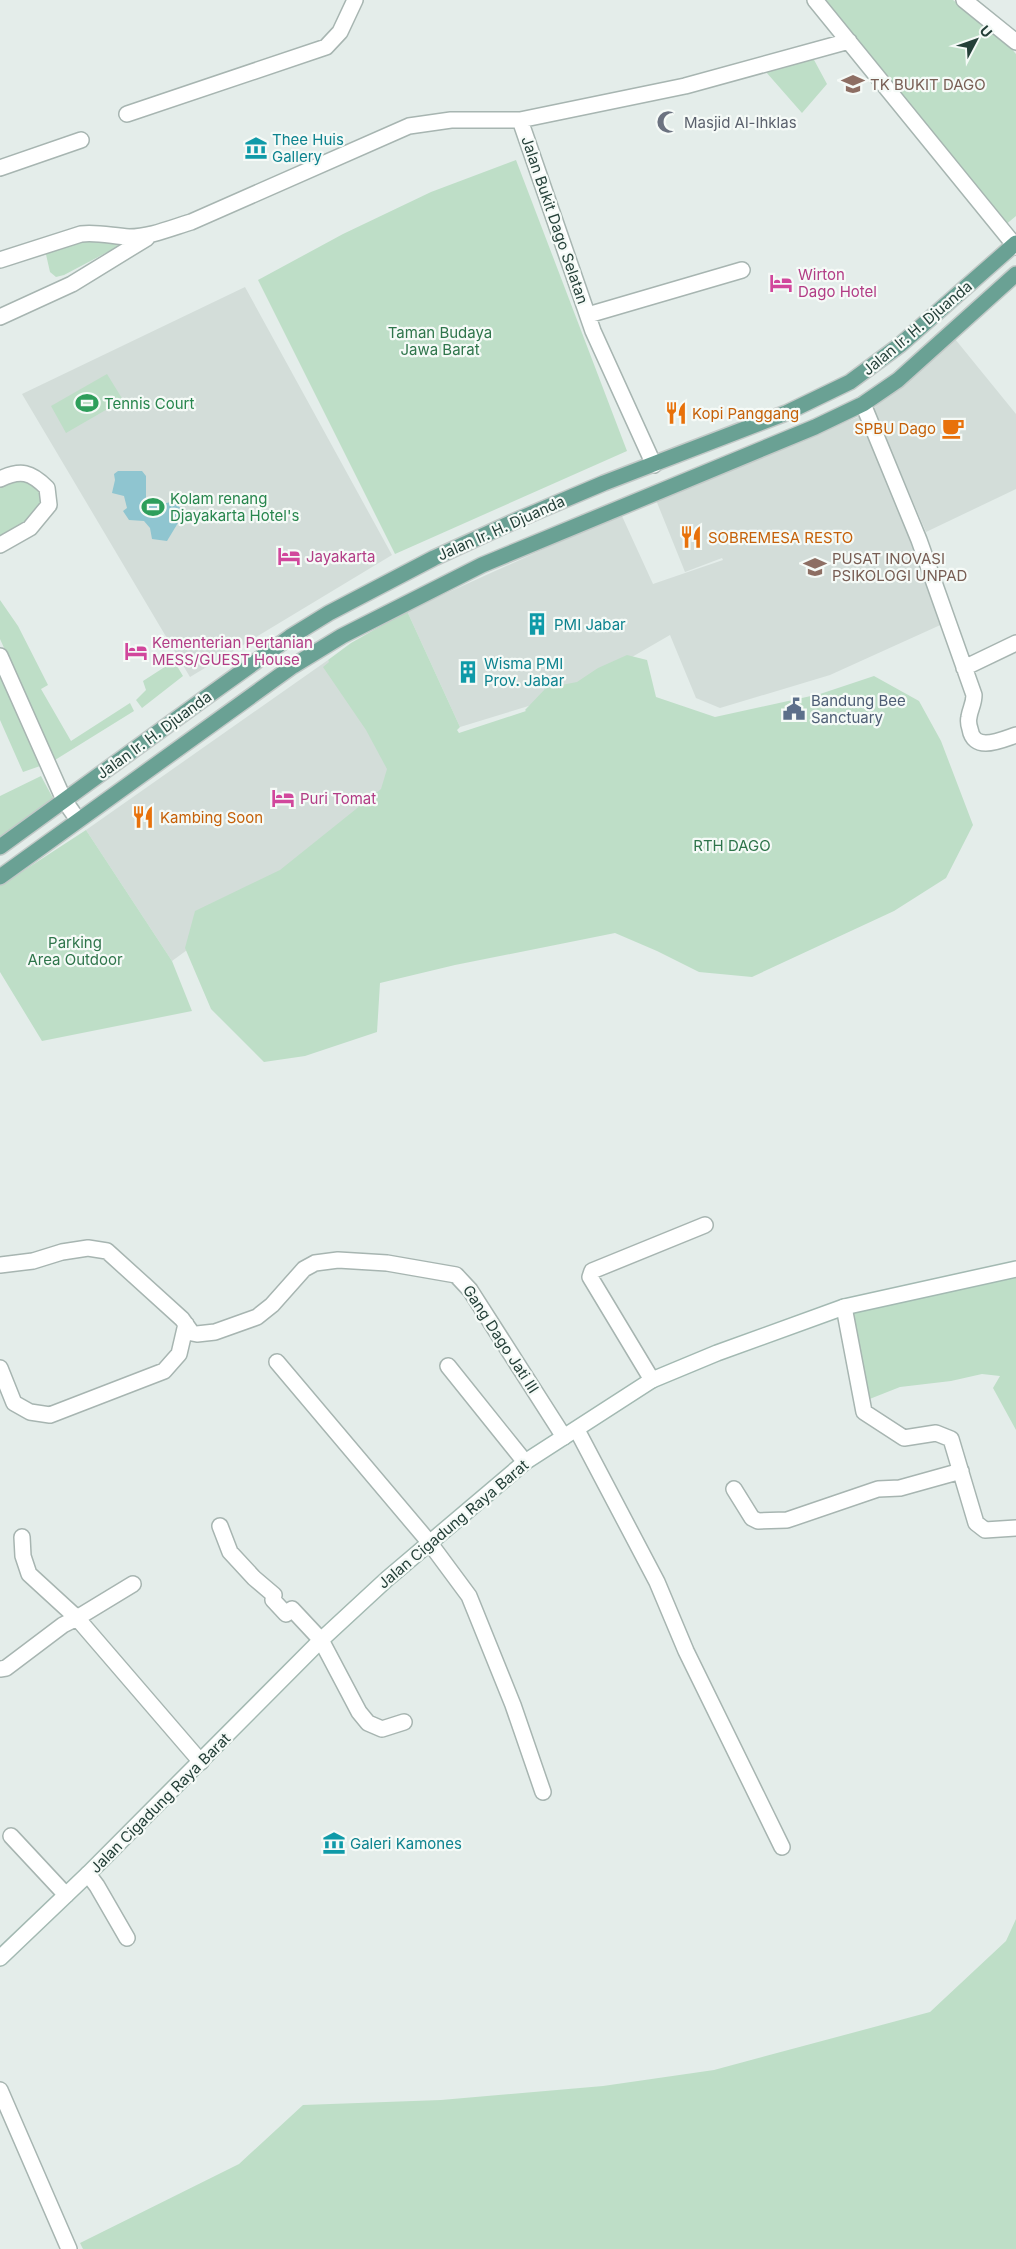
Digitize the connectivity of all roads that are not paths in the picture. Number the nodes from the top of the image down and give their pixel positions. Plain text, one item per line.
1 (355, 0) edge
2 (815, 0) edge
3 (964, 0) edge
4 (849, 41) junction
5 (1016, 42) edge
6 (127, 114) dead end
7 (520, 120) junction
8 (81, 140) dead end
9 (0, 168) edge
10 (155, 233) junction
11 (1015, 245) edge
12 (0, 260) edge
13 (742, 270) dead end
14 (1016, 274) edge
15 (588, 315) junction
16 (0, 317) edge
17 (863, 404) junction
18 (654, 465) junction
19 (0, 479) edge
20 (664, 489) junction
21 (0, 546) edge
22 (1016, 643) edge
23 (0, 656) edge
24 (964, 668) junction
25 (1016, 735) edge
26 (64, 800) junction
27 (78, 820) junction
28 (0, 847) edge
29 (0, 877) edge
30 (705, 1225) dead end
31 (0, 1265) edge
32 (1016, 1269) edge
33 (844, 1307) junction
34 (186, 1324) junction
35 (277, 1362) dead end
36 (448, 1366) dead end
37 (0, 1368) edge
38 (652, 1380) junction
39 (571, 1433) junction
40 (525, 1462) junction
41 (961, 1471) junction
42 (734, 1489) dead end
43 (220, 1526) dead end
44 (1016, 1528) edge
45 (22, 1537) dead end
46 (429, 1542) junction
47 (133, 1584) dead end
48 (77, 1618) junction
49 (321, 1640) junction
50 (2, 1666) edge
51 (404, 1722) dead end
52 (200, 1762) junction
53 (543, 1792) dead end
54 (11, 1836) dead end
55 (782, 1847) dead end
56 (88, 1874) junction
57 (66, 1895) junction
58 (127, 1938) dead end
59 (0, 1958) edge
60 (0, 2090) edge
61 (69, 2249) edge

1 - 6 street
2 - 4 street
3 - 5 street
4 - 7 street, Jalan Bukit Dago Selatan
4 - 11 street
7 - 10 street
7 - 15 street, Jalan Bukit Dago Selatan
8 - 9 street
10 - 12 street
10 - 16 street
11 - 18 main road, Jalan Ir. H. Djuanda
13 - 15 street
14 - 17 main road, Jalan Ir. H. Djuanda
15 - 18 street, Jalan Bukit Dago Selatan
17 - 20 main road, Jalan Ir. H. Djuanda
17 - 24 street
18 - 20 main road
18 - 26 main road, Jalan Ir. H. Djuanda
19 - 21 street
20 - 27 main road, Jalan Ir. H. Djuanda
22 - 24 street
23 - 26 street
24 - 25 street
26 - 27 street
26 - 28 main road, Jalan Ir. H. Djuanda
27 - 29 main road, Jalan Ir. H. Djuanda
30 - 38 street
31 - 34 street, Gang Dago Jati III
32 - 33 street, Jalan Cigadung Raya Barat
33 - 38 street, Jalan Cigadung Raya Barat
33 - 41 street
34 - 37 street
34 - 39 street, Gang Dago Jati III
35 - 46 street
36 - 40 street
38 - 39 street, Jalan Cigadung Raya Barat
39 - 40 street, Jalan Cigadung Raya Barat
39 - 55 street
40 - 46 street, Jalan Cigadung Raya Barat
41 - 42 street
41 - 44 street
43 - 49 street
45 - 48 street
46 - 49 street, Jalan Cigadung Raya Barat
46 - 53 street
47 - 48 street
48 - 50 street
48 - 52 street
49 - 51 street
49 - 52 street, Jalan Cigadung Raya Barat
52 - 56 street, Jalan Cigadung Raya Barat
54 - 57 street
56 - 57 street, Jalan Cigadung Raya Barat
56 - 58 street
57 - 59 street, Jalan Cigadung Raya Barat
60 - 61 street

